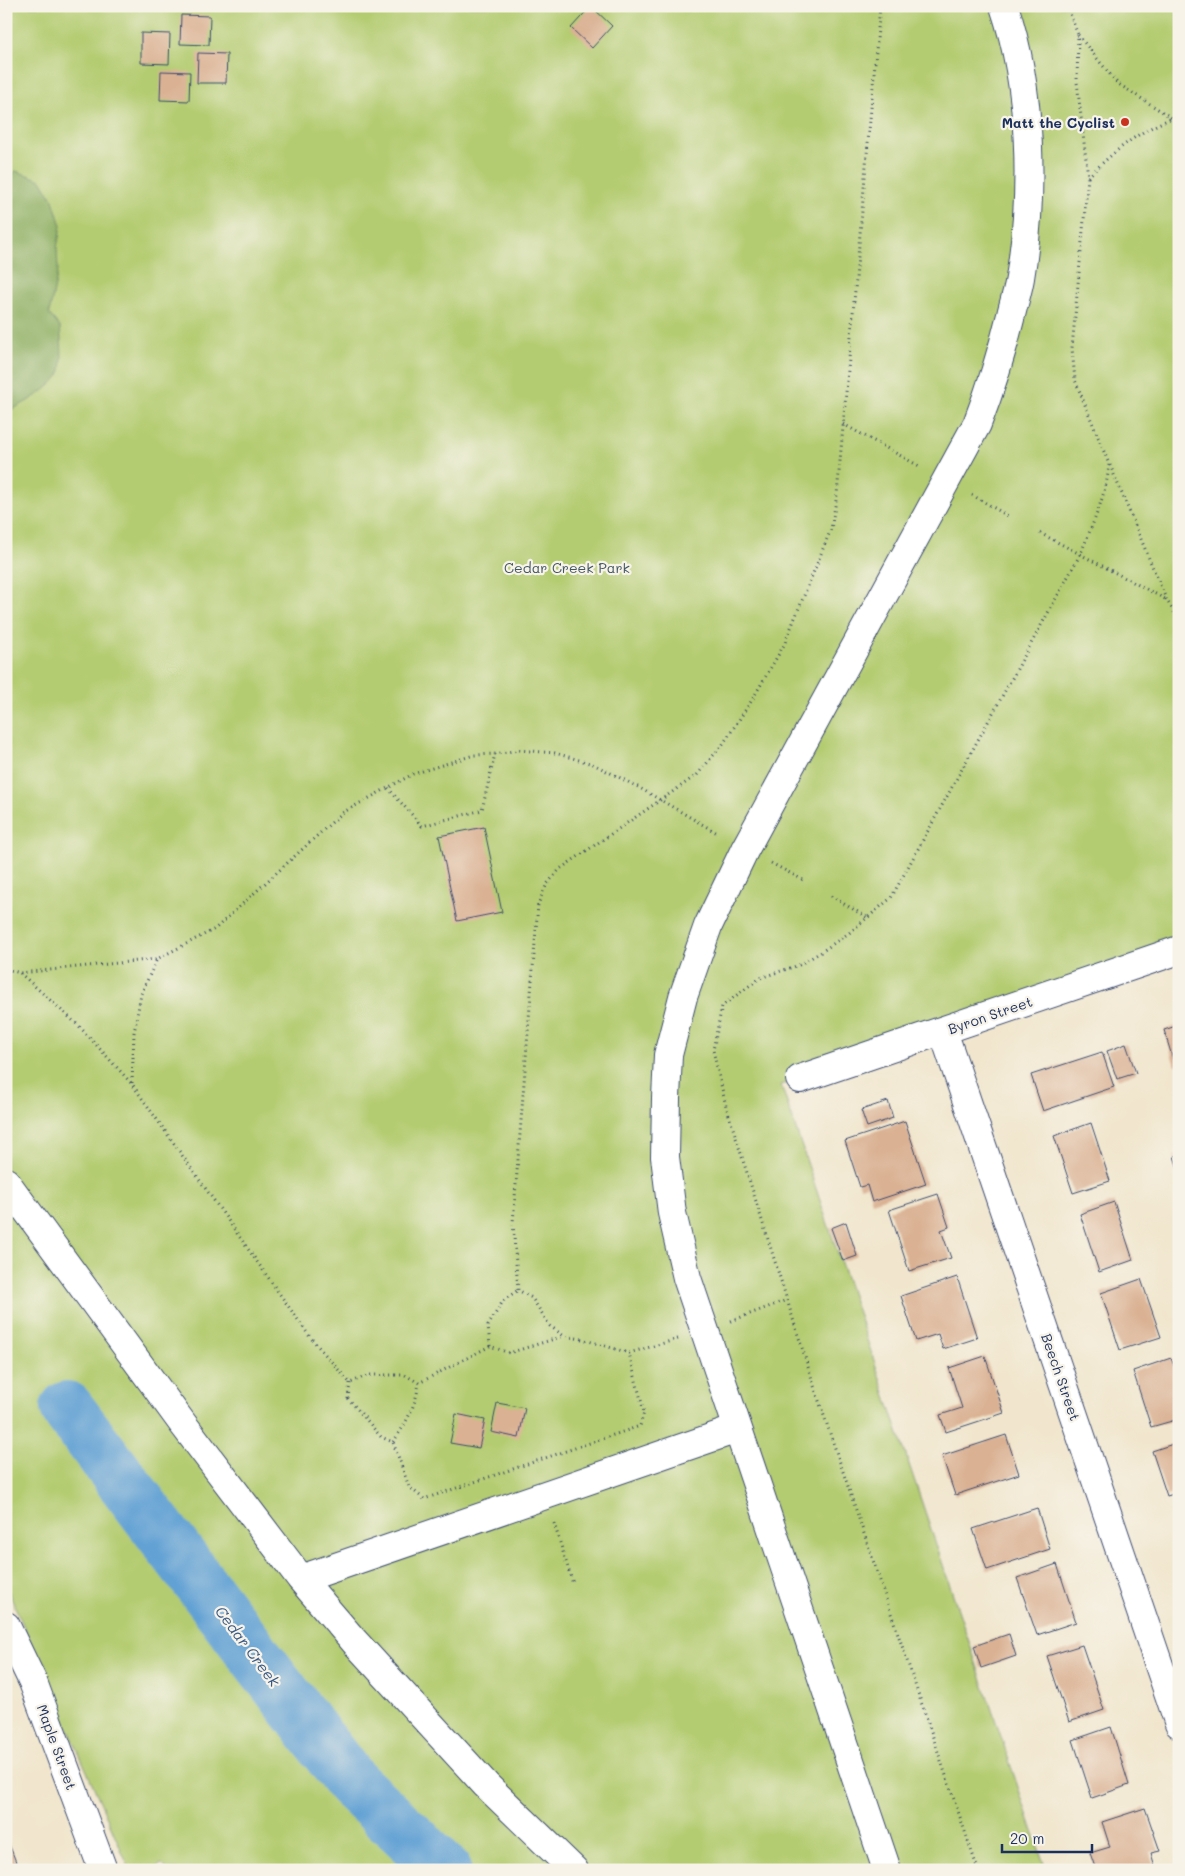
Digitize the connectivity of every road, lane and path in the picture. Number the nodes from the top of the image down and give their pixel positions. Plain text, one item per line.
1 (880, 6) edge
2 (1004, 6) edge
3 (1067, 6) edge
4 (1078, 35) junction
5 (1179, 116) edge
6 (1172, 118) junction
7 (843, 424) junction
8 (1109, 464) dead end
9 (921, 467) dead end
10 (964, 491) dead end
11 (1008, 516) dead end
12 (1040, 533) dead end
13 (1166, 599) junction
14 (1179, 620) edge
15 (495, 754) junction
16 (388, 788) junction
17 (661, 800) junction
18 (720, 834) dead end
19 (770, 863) dead end
20 (805, 881) dead end
21 (831, 896) dead end
22 (868, 918) dead end
23 (1179, 950) edge
24 (157, 959) junction
25 (6, 969) edge
26 (20, 973) junction
27 (943, 1031) junction
28 (800, 1079) dead end
29 (132, 1084) junction
30 (6, 1182) edge
31 (518, 1290) junction
32 (787, 1300) dead end
33 (705, 1331) junction
34 (564, 1336) junction
35 (490, 1346) junction
36 (629, 1353) junction
37 (419, 1382) junction
38 (350, 1383) junction
39 (737, 1430) junction
40 (393, 1442) junction
41 (553, 1522) dead end
42 (301, 1579) junction
43 (573, 1584) dead end
44 (6, 1626) edge
45 (1179, 1724) edge
46 (103, 1870) edge
47 (574, 1870) edge
48 (887, 1870) edge

1 - 7 path
2 - 33 street
3 - 4 path
4 - 6 path
4 - 6 path
5 - 6 path
7 - 9 path
7 - 17 path
8 - 13 path
10 - 11 path
12 - 13 path
13 - 14 path
15 - 16 path
15 - 16 path
15 - 17 path
16 - 24 path
17 - 18 path
17 - 31 path
19 - 20 path
21 - 22 path
23 - 27 street, Byron Street
24 - 26 path
24 - 29 path
25 - 26 path
26 - 29 path
27 - 28 street, Byron Street
27 - 45 street, Beech Street
29 - 38 path
30 - 42 street
31 - 34 path
31 - 35 path
32 - 33 path
33 - 36 path
33 - 39 street
34 - 35 path
34 - 36 path
35 - 37 path
36 - 40 path
37 - 38 path
37 - 40 path
38 - 40 path
39 - 42 street
39 - 48 street
41 - 43 path
42 - 47 street
44 - 46 street, Maple Street

